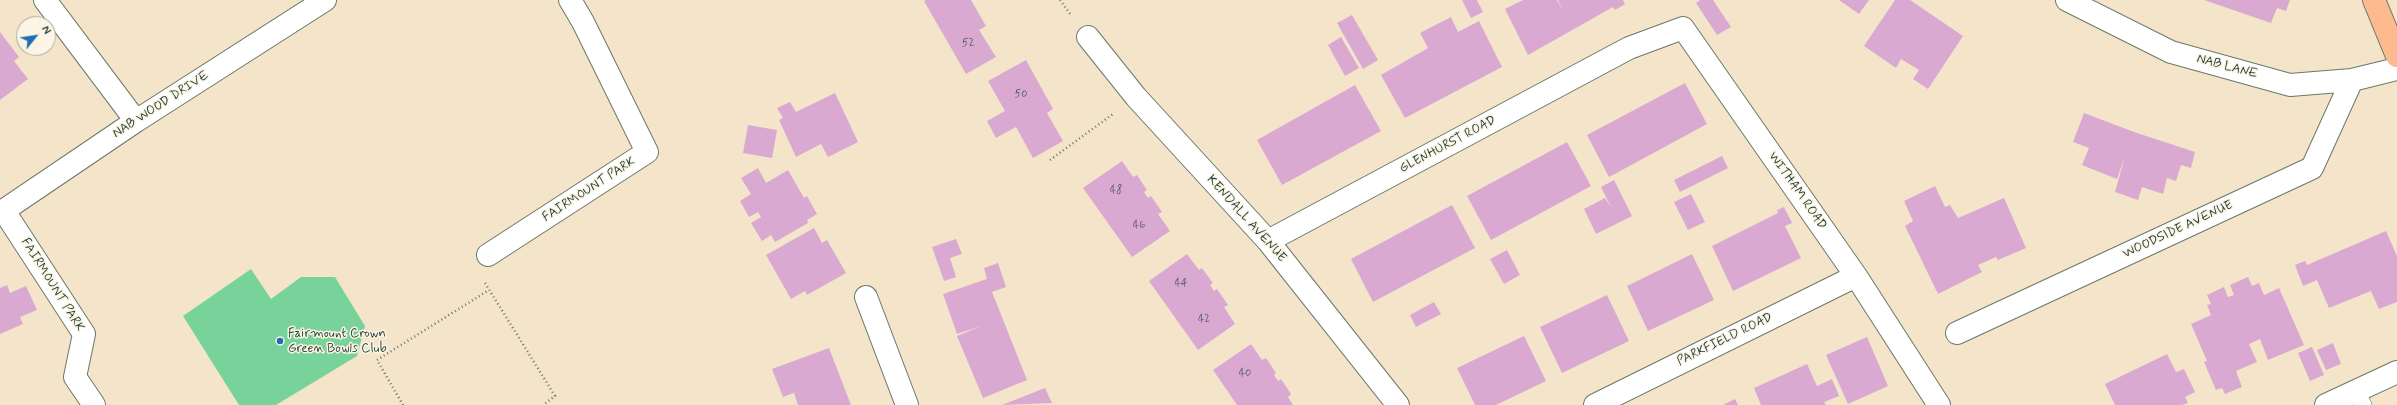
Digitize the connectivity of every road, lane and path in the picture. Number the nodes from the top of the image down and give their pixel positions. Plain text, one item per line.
1 (45, 0) edge
2 (325, 0) edge
3 (570, 0) edge
4 (2067, 0) edge
5 (2374, 0) edge
6 (1088, 37) dead end
7 (1629, 48) joint
8 (2397, 56) edge
9 (2397, 70) edge
10 (2352, 80) junction
11 (1136, 97) junction
12 (136, 121) junction
13 (1050, 160) dead end
14 (2, 212) edge
15 (1268, 241) junction
16 (488, 255) dead end
17 (1856, 276) junction
18 (481, 277) dead end
19 (489, 290) junction
20 (866, 297) dead end
21 (1957, 333) dead end
22 (2397, 372) edge
23 (2360, 398) edge
24 (94, 405) edge
25 (403, 405) edge
26 (543, 405) edge
27 (907, 405) edge
28 (1398, 405) edge
29 (1595, 405) edge
30 (1939, 405) edge
31 (2326, 405) edge

1 - 12 street
2 - 12 street, NAB WOOD DRIVE
3 - 16 street, FAIRMOUNT PARK
4 - 10 street, NAB LANE
5 - 8 highway
6 - 11 street, KENDALL AVENUE
7 - 15 street, GLENHURST ROAD
7 - 17 street, WITHAM ROAD
9 - 10 street, NAB LANE
10 - 21 street, WOODSIDE AVENUE
11 - 13 path
11 - 15 street, KENDALL AVENUE
12 - 14 street, NAB WOOD DRIVE
14 - 24 street, FAIRMOUNT PARK
15 - 28 street, KENDALL AVENUE
17 - 29 street, PARKFIELD ROAD
17 - 30 street, WITHAM ROAD
18 - 19 path
19 - 25 path
19 - 26 path
20 - 27 street
22 - 23 street
23 - 31 street

